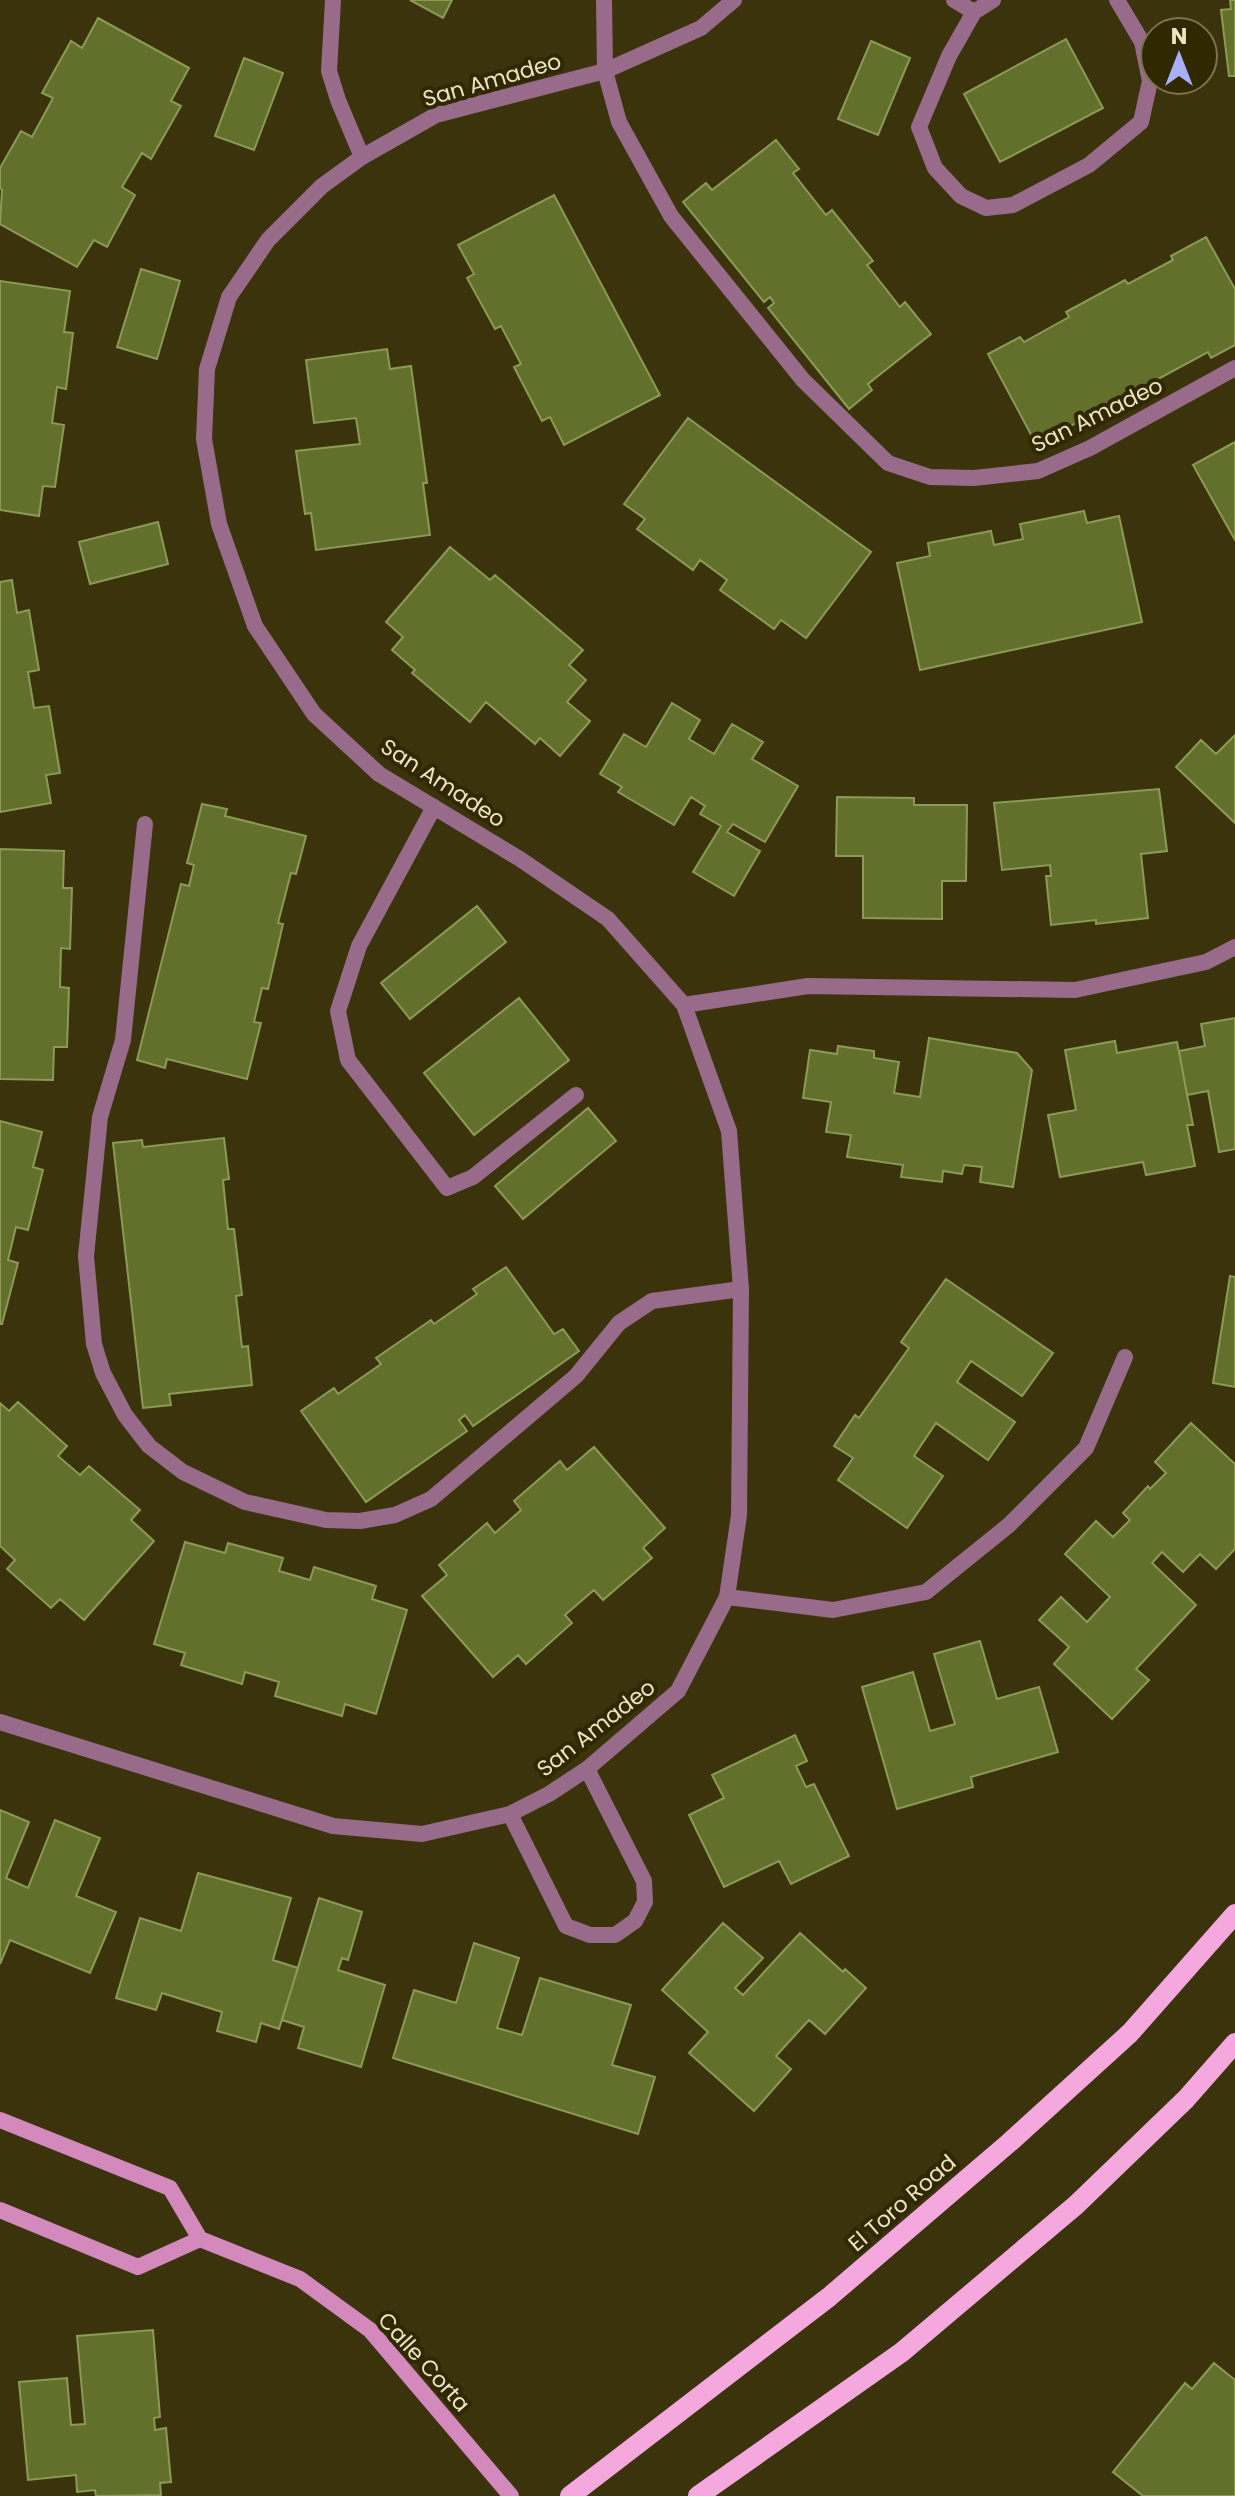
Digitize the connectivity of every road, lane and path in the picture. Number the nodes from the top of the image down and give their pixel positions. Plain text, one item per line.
1 (333, 0) edge
2 (604, 0) edge
3 (734, 0) edge
4 (954, 0) edge
5 (993, 0) edge
6 (1117, 0) edge
7 (974, 12) junction
8 (605, 71) junction
9 (362, 157) junction
10 (1235, 368) edge
11 (434, 807) junction
12 (145, 824) dead end
13 (1235, 947) edge
14 (684, 1005) junction
15 (576, 1095) dead end
16 (741, 1289) junction
17 (1125, 1357) dead end
18 (727, 1597) junction
19 (0, 1722) edge
20 (587, 1769) junction
21 (510, 1814) junction
22 (1235, 1914) edge
23 (1235, 2043) edge
24 (0, 2120) edge
25 (0, 2210) edge
26 (200, 2239) junction
27 (511, 2496) edge
28 (570, 2496) edge
29 (698, 2496) edge

1 - 9 street
2 - 8 street
3 - 8 street, San Amadeo
4 - 7 street
5 - 7 street
6 - 7 street
8 - 9 street, San Amadeo
8 - 10 street, San Amadeo
9 - 11 street, San Amadeo
11 - 14 street, San Amadeo
11 - 15 street
12 - 16 street
13 - 14 street
14 - 16 street, San Amadeo
16 - 18 street, San Amadeo
17 - 18 street
18 - 20 street, San Amadeo
19 - 21 street, San Amadeo
20 - 21 street, San Amadeo
20 - 21 street
22 - 28 main road, El Toro Road
23 - 29 main road
24 - 26 street
25 - 26 street
26 - 27 street, Calle Corta

